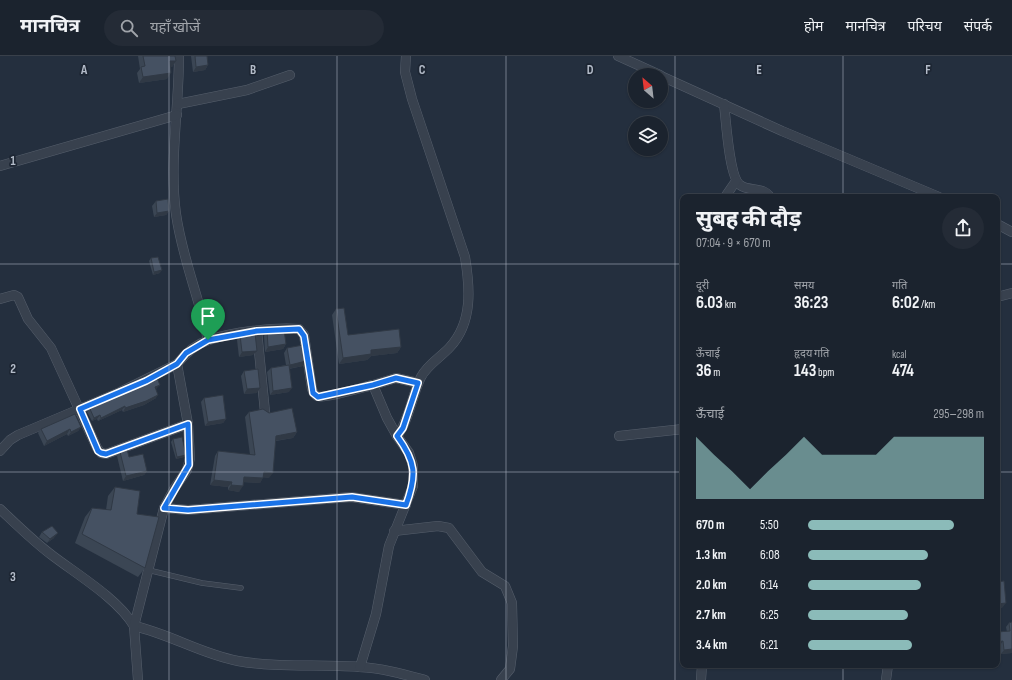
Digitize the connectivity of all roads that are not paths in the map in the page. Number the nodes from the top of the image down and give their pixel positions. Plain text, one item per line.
1 (179, 56) edge
2 (406, 56) edge
3 (618, 56) edge
4 (645, 68) edge
5 (290, 75) dead end
6 (668, 79) edge
7 (178, 104) junction
8 (724, 104) junction
9 (177, 115) junction
10 (0, 166) edge
11 (736, 181) junction
12 (727, 194) edge
13 (767, 194) edge
14 (932, 194) edge
15 (1000, 226) edge
16 (1012, 232) edge
17 (1012, 293) edge
18 (1000, 296) edge
19 (0, 300) edge
20 (257, 331) junction
21 (208, 340) junction
22 (177, 364) junction
23 (418, 383) junction
24 (373, 385) junction
25 (80, 409) junction
26 (265, 412) edge
27 (188, 424) junction
28 (680, 430) edge
29 (397, 436) junction
30 (619, 436) dead end
31 (0, 451) edge
32 (406, 505) junction
33 (164, 508) junction
34 (0, 509) edge
35 (394, 531) junction
36 (148, 570) junction
37 (241, 588) dead end
38 (134, 626) junction
39 (360, 666) junction
40 (702, 668) edge
41 (888, 668) edge
42 (138, 680) edge
43 (425, 680) edge
44 (501, 680) edge
45 (701, 680) edge
46 (886, 680) edge

1 - 7 street
2 - 23 street
3 - 4 street
5 - 7 street
6 - 8 street
7 - 9 street
8 - 11 street
8 - 14 street
9 - 10 street
9 - 21 street
11 - 12 street
11 - 13 street
15 - 16 street
17 - 18 street
19 - 25 street
20 - 21 street
20 - 24 street
20 - 26 street
21 - 22 street
22 - 25 street
22 - 27 street
23 - 24 street
23 - 29 street
24 - 29 street
25 - 27 street
25 - 31 street
27 - 33 street
28 - 30 street
29 - 32 street
32 - 33 street
32 - 35 street
33 - 36 street
34 - 38 street
35 - 39 street
35 - 44 street
36 - 37 lane
36 - 38 street
38 - 39 street
38 - 42 street
39 - 43 street
40 - 45 street
41 - 46 street

